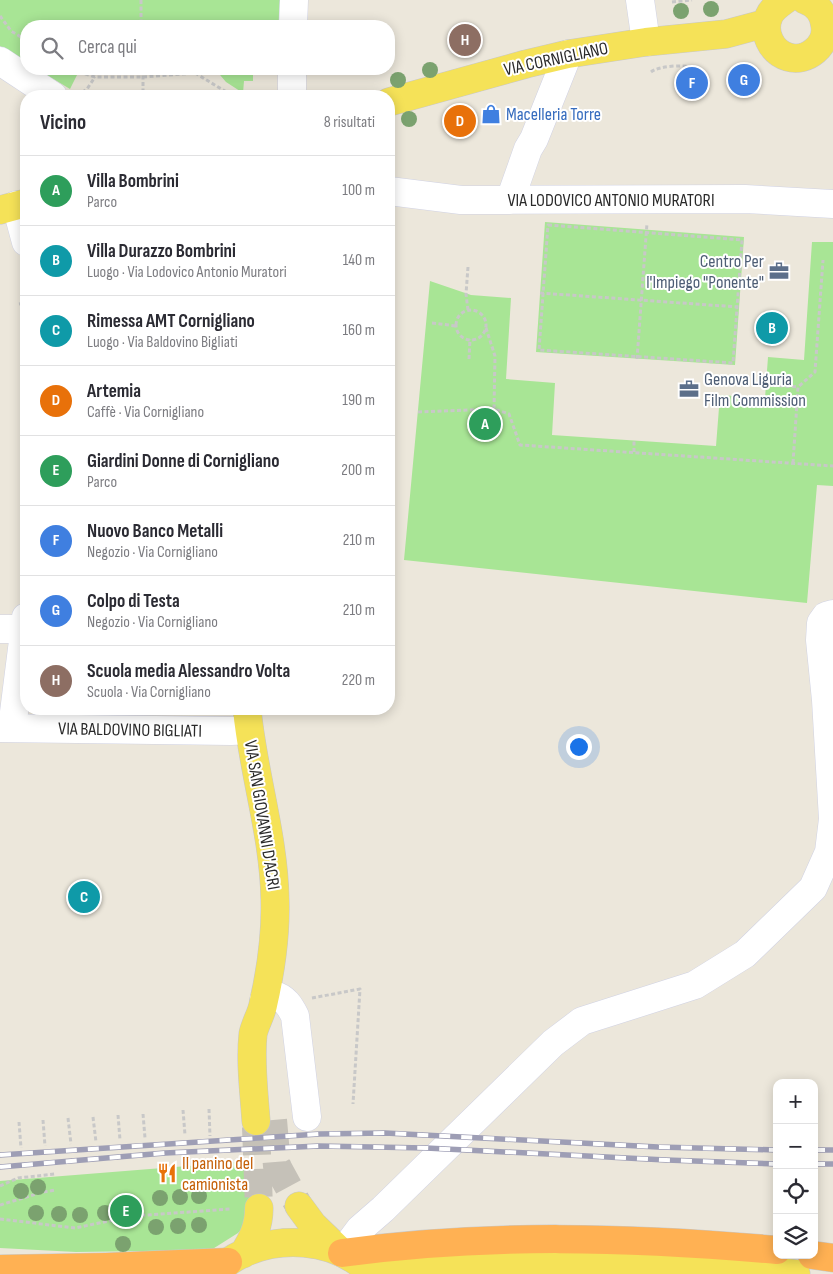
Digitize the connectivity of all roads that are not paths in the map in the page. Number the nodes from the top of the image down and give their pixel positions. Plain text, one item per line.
1 (294, 0) edge
2 (640, 0) edge
3 (809, 14) edge
4 (293, 20) edge
5 (768, 33) junction
6 (646, 42) junction
7 (568, 54) junction
8 (0, 60) edge
9 (20, 74) edge
10 (22, 75) edge
11 (292, 75) edge
12 (44, 90) edge
13 (292, 90) edge
14 (395, 100) edge
15 (395, 192) edge
16 (510, 200) junction
17 (833, 204) edge
18 (14, 206) edge
19 (20, 224) edge
20 (833, 614) edge
21 (0, 629) edge
22 (20, 629) edge
23 (20, 659) edge
24 (248, 719) edge
25 (6, 728) edge
26 (263, 1005) junction
27 (307, 1117) dead end
28 (264, 1121) tunnel mouth
29 (299, 1206) tunnel mouth
30 (259, 1208) tunnel mouth
31 (773, 1250) edge
32 (818, 1256) edge
33 (833, 1258) edge
34 (228, 1263) edge
35 (358, 1264) edge
36 (0, 1269) edge
37 (796, 1274) edge

1 - 4 street
2 - 6 street
3 - 5 main road
3 - 5 main road
5 - 6 main road, VIA CORNIGLIANO
6 - 7 main road, VIA CORNIGLIANO
7 - 14 main road, VIA CORNIGLIANO
7 - 16 street
8 - 9 street
10 - 12 street
11 - 13 street
15 - 16 street, VIA LODOVICO ANTONIO MURATORI
16 - 17 street, VIA LODOVICO ANTONIO MURATORI
18 - 19 street
20 - 35 street
21 - 22 street
23 - 25 street, VIA BALDOVINO BIGLIATI
24 - 25 street, VIA BALDOVINO BIGLIATI
24 - 26 main road, VIA SAN GIOVANNI D'ACRI
26 - 27 street
26 - 28 main road, VIA SAN GIOVANNI D'ACRI
29 - 35 main road
30 - 34 main road
31 - 35 highway
32 - 33 highway
34 - 35 main road
34 - 36 highway
35 - 37 main road

